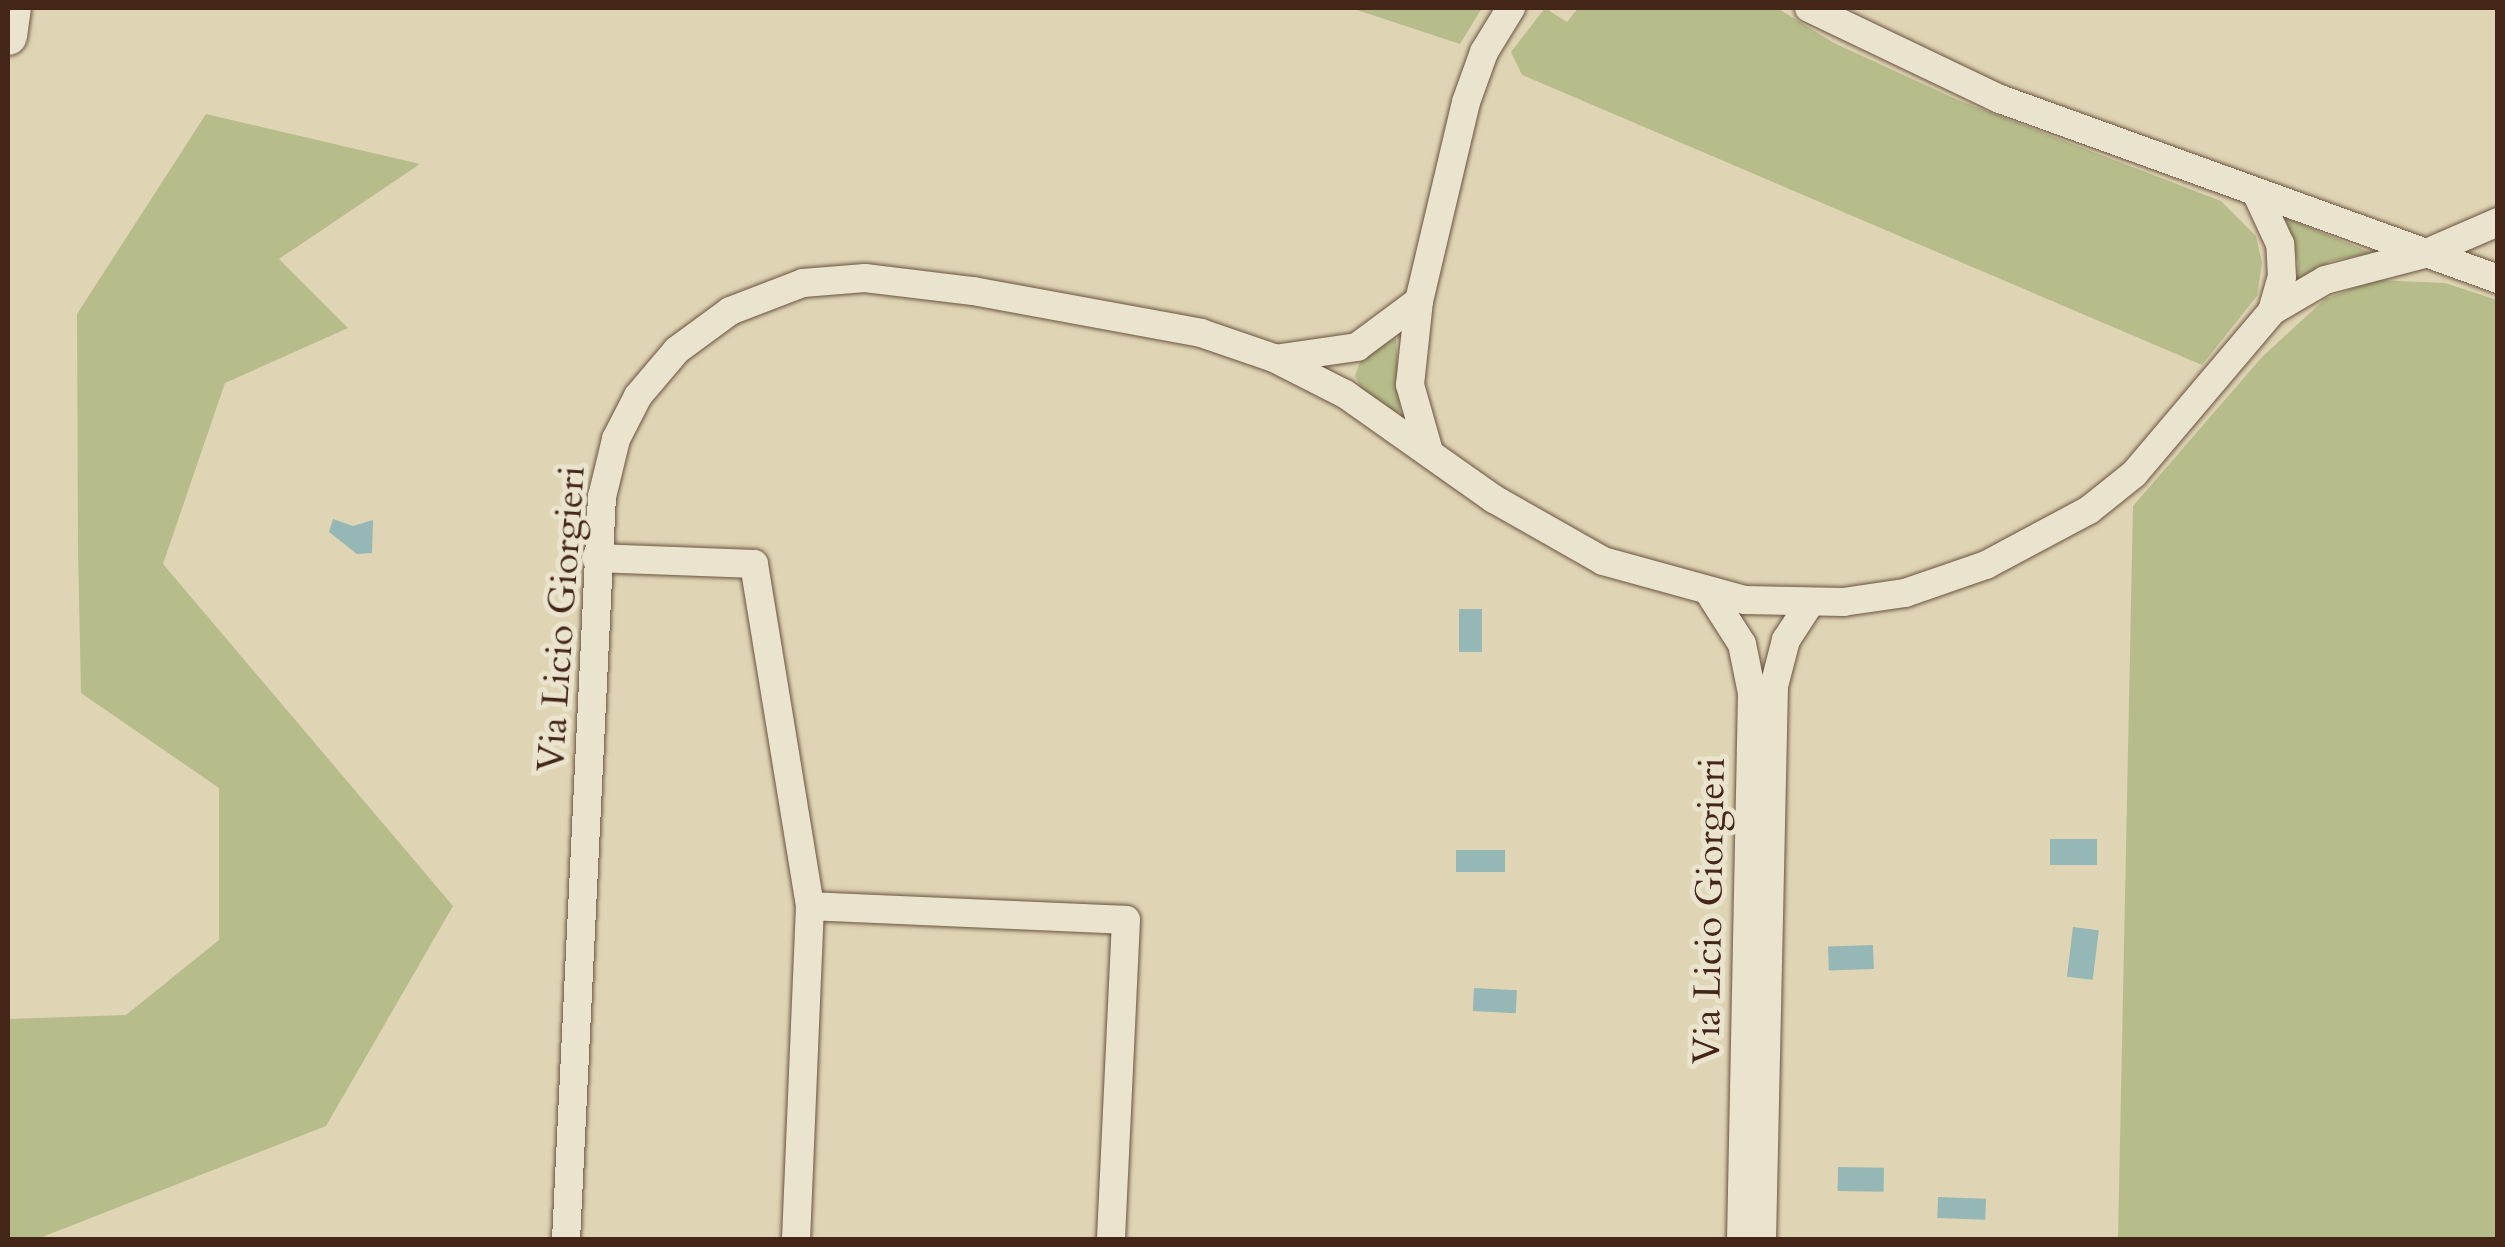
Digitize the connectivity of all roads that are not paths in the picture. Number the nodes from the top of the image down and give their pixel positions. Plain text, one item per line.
1 (12, 8) edge
2 (1512, 8) edge
3 (1809, 8) edge
4 (8, 36) edge
5 (2256, 192) junction
6 (2498, 222) edge
7 (2424, 254) junction
8 (2498, 280) edge
9 (1419, 301) junction
10 (2272, 311) junction
11 (1274, 358) junction
12 (1428, 448) junction
13 (596, 558) junction
14 (1710, 594) junction
15 (1810, 604) junction
16 (1762, 748) junction
17 (810, 906) junction
18 (1752, 1208) junction
19 (566, 1240) edge
20 (796, 1240) edge
21 (1111, 1240) edge
22 (1740, 1240) edge
23 (1762, 1240) edge

1 - 4 street
2 - 9 street
3 - 5 street
5 - 7 street
5 - 10 street, Via Licio Giorgieri
6 - 7 street, Via Licio Giorgieri
7 - 8 street
7 - 10 street, Via Licio Giorgieri
9 - 11 street, Via Licio Giorgieri
9 - 12 street
10 - 15 street, Via Licio Giorgieri
11 - 12 street, Via Licio Giorgieri
11 - 13 street, Via Licio Giorgieri
12 - 14 street, Via Licio Giorgieri
13 - 17 street
13 - 19 street, Via Licio Giorgieri
14 - 15 street, Via Licio Giorgieri
14 - 16 street, Via Licio Giorgieri
15 - 16 street, Via Licio Giorgieri
16 - 18 street, Via Licio Giorgieri
17 - 20 street
17 - 21 street
18 - 22 street, Via Licio Giorgieri
18 - 23 street, Via Licio Giorgieri

